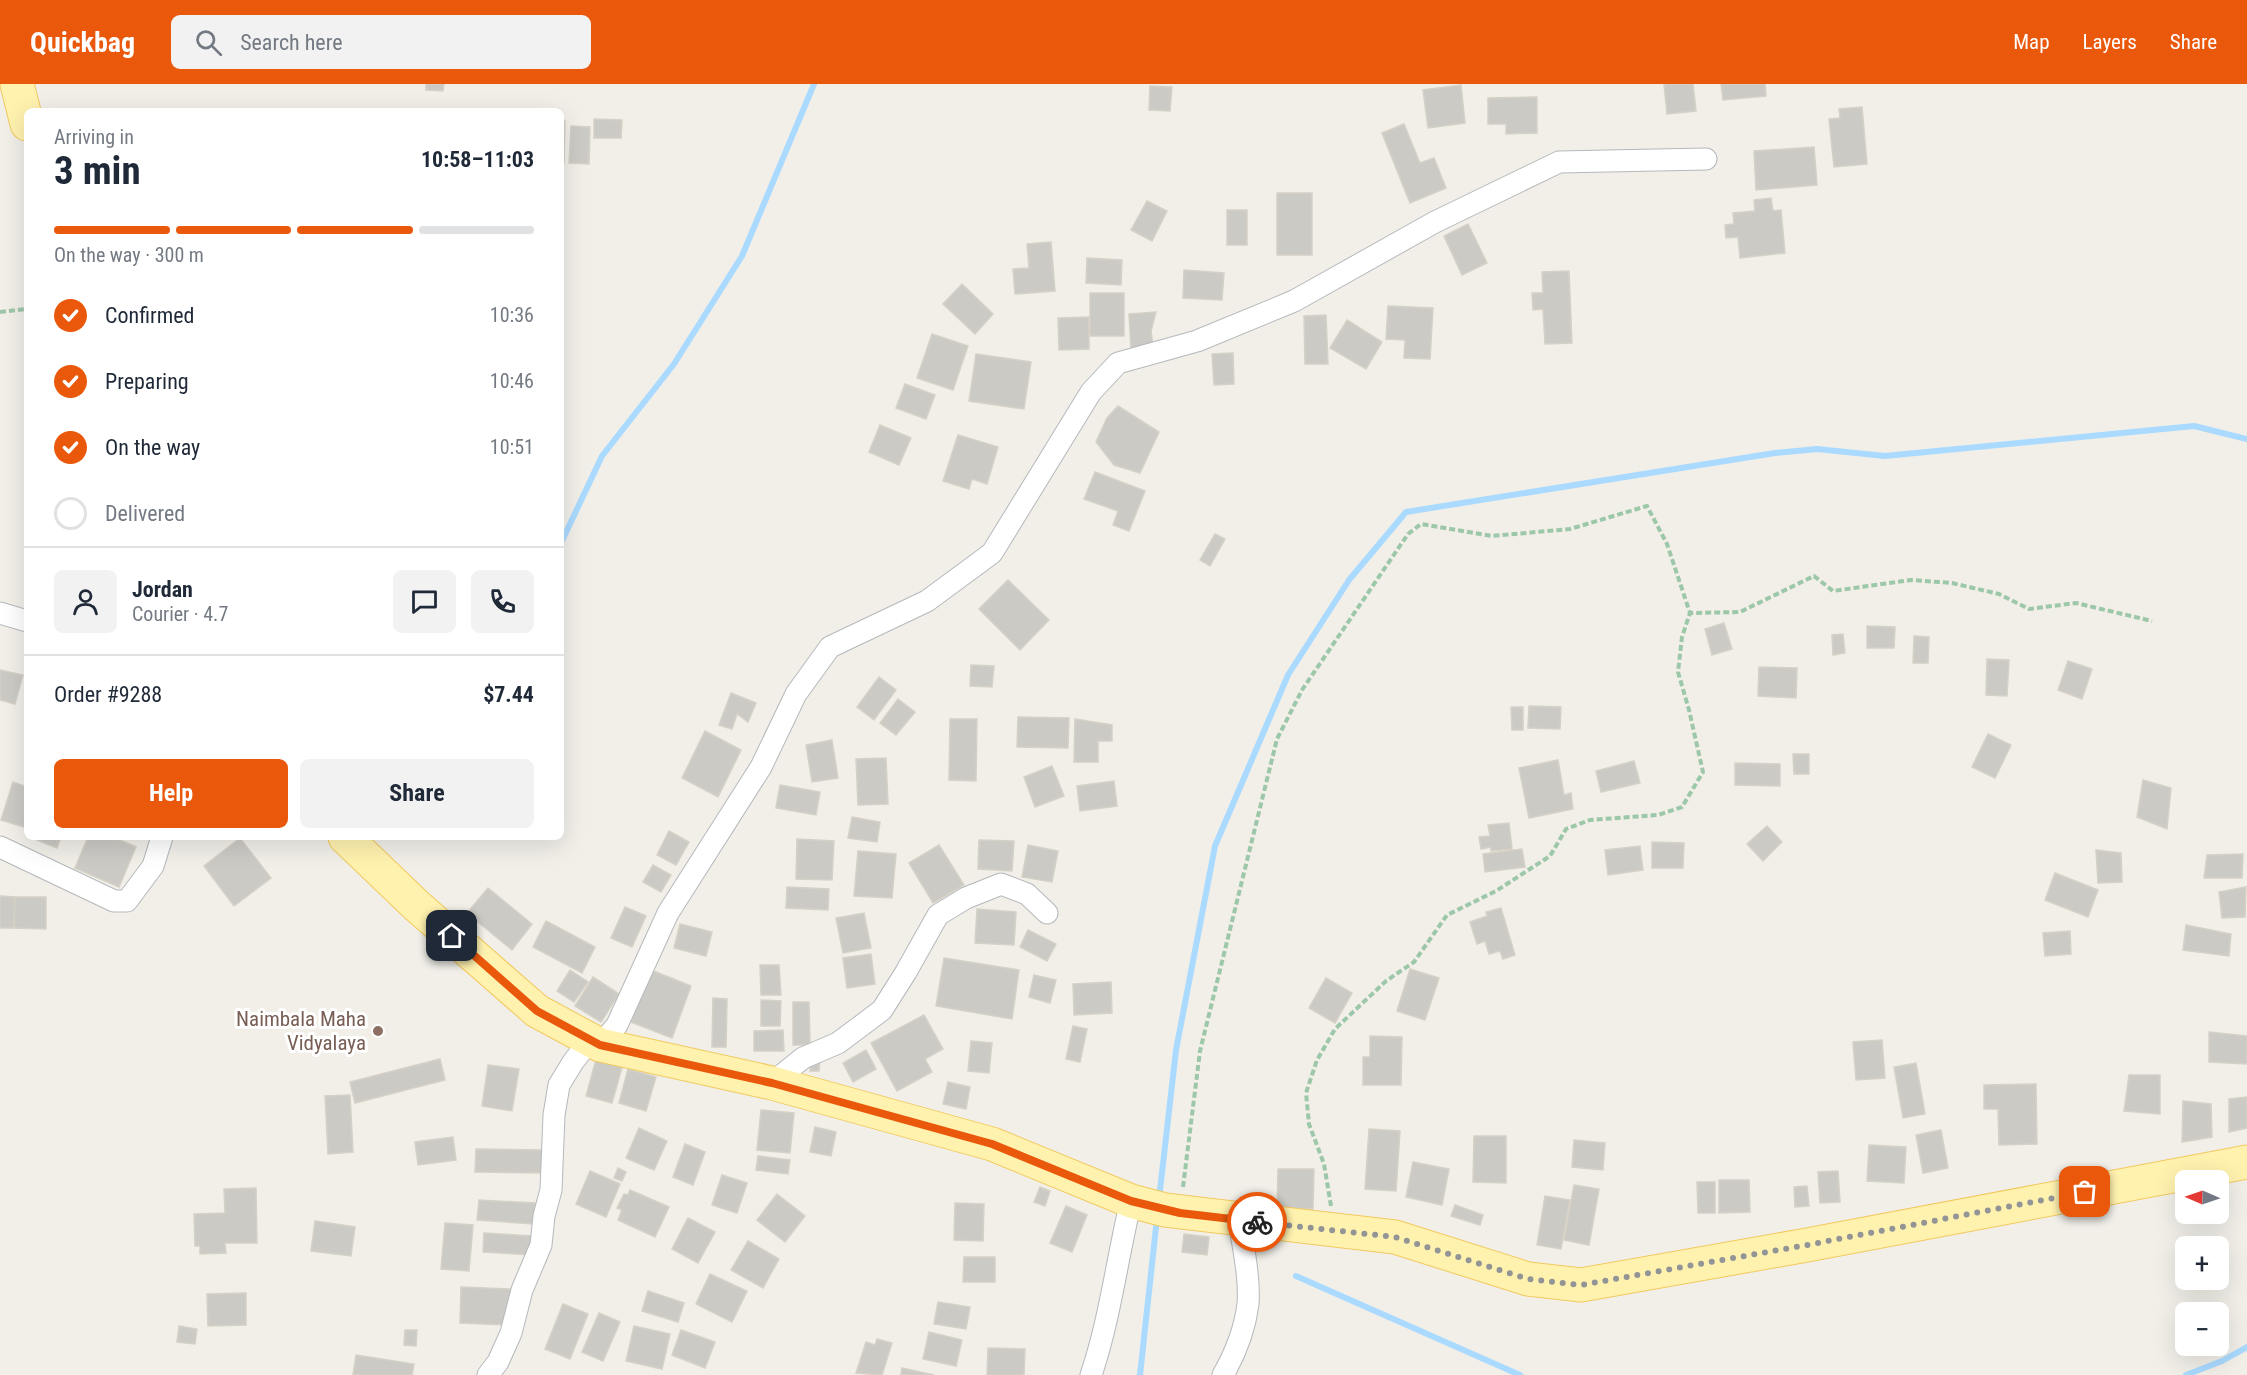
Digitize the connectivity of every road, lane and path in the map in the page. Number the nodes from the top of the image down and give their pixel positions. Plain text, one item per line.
1 (17, 84) edge
2 (24, 112) edge
3 (1706, 159) dead end
4 (24, 309) edge
5 (0, 312) edge
6 (0, 613) edge
7 (1690, 613) junction
8 (24, 620) edge
9 (2152, 621) dead end
10 (161, 840) edge
11 (348, 840) edge
12 (0, 847) edge
13 (1047, 914) dead end
14 (595, 1042) junction
15 (772, 1083) junction
16 (2247, 1162) edge
17 (1131, 1201) junction
18 (1173, 1212) junction
19 (1239, 1220) junction
20 (1334, 1230) junction
21 (488, 1375) edge
22 (1091, 1375) edge
23 (1223, 1375) edge

1 - 2 main road
3 - 14 street
4 - 5 path
6 - 8 street
7 - 9 path
7 - 18 path
7 - 20 path
10 - 12 street
11 - 14 main road
13 - 15 street
14 - 15 main road
14 - 21 street
15 - 17 main road
16 - 20 main road
17 - 18 main road
17 - 22 street
18 - 19 main road
19 - 20 main road
19 - 23 street

